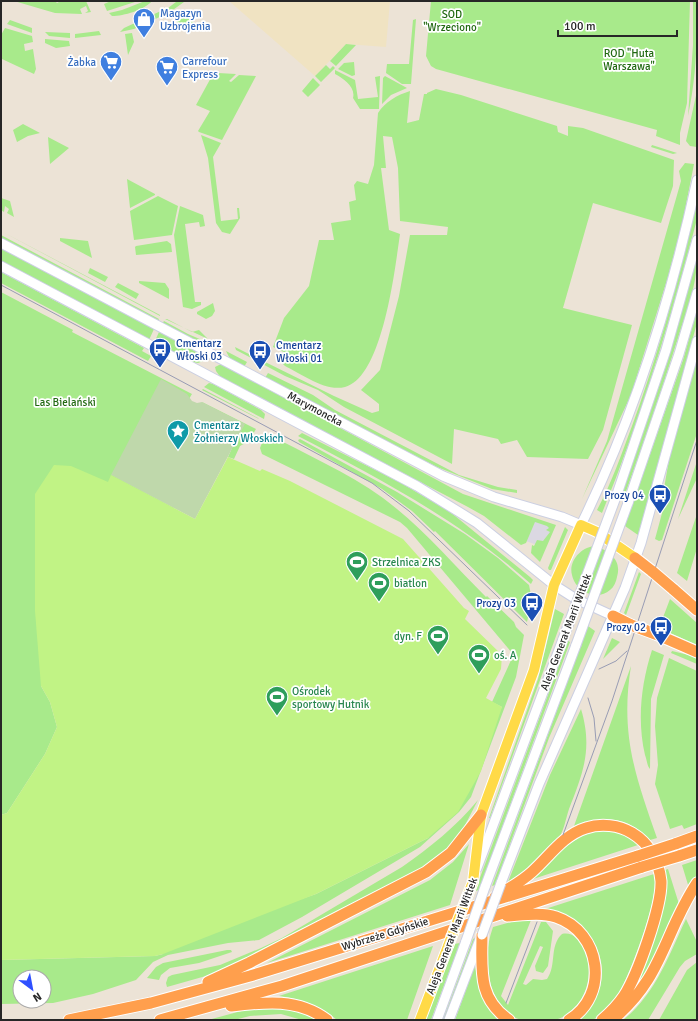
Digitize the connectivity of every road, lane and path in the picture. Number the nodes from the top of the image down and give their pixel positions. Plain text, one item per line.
1 (697, 180) edge
2 (697, 240) edge
3 (1, 243) edge
4 (1, 266) edge
5 (697, 293) edge
6 (697, 341) edge
7 (581, 525) junction
8 (635, 558) junction
9 (554, 585) junction
10 (697, 610) edge
11 (613, 616) junction
12 (697, 652) edge
13 (481, 815) junction
14 (697, 836) edge
15 (697, 850) edge
16 (472, 882) junction
17 (697, 883) edge
18 (482, 904) junction
19 (491, 917) junction
20 (482, 935) junction
21 (171, 998) junction
22 (199, 1010) junction
23 (69, 1020) edge
24 (160, 1020) edge
25 (327, 1020) edge
26 (420, 1020) edge
27 (437, 1020) edge
28 (449, 1020) edge
29 (509, 1020) edge
30 (569, 1020) edge
31 (602, 1020) edge
32 (612, 1020) edge

1 - 7 main road
2 - 16 main road, Aleja Generał Marii Wittek, bridge
3 - 7 main road, Marymoncka
4 - 9 main road, Marymoncka
5 - 27 main road, Aleja Generał Marii Wittek, bridge
6 - 8 main road
7 - 8 main road, Marymoncka
7 - 9 main road
8 - 10 highway, bridge
8 - 11 main road
9 - 11 main road, Marymoncka
9 - 13 main road
11 - 12 highway, bridge
11 - 20 main road, bridge
13 - 16 main road
13 - 21 highway
14 - 18 highway, Wybrzeże Gdyńskie, bridge
15 - 19 highway, Wybrzeże Gdyńskie, bridge
16 - 26 main road, Aleja Generał Marii Wittek, bridge
17 - 32 highway
18 - 21 highway, Wybrzeże Gdyńskie
18 - 31 highway
19 - 22 highway, Wybrzeże Gdyńskie
19 - 30 highway
20 - 28 main road
20 - 29 highway
21 - 23 highway, Wybrzeże Gdyńskie
22 - 24 highway, Wybrzeże Gdyńskie
22 - 25 highway

